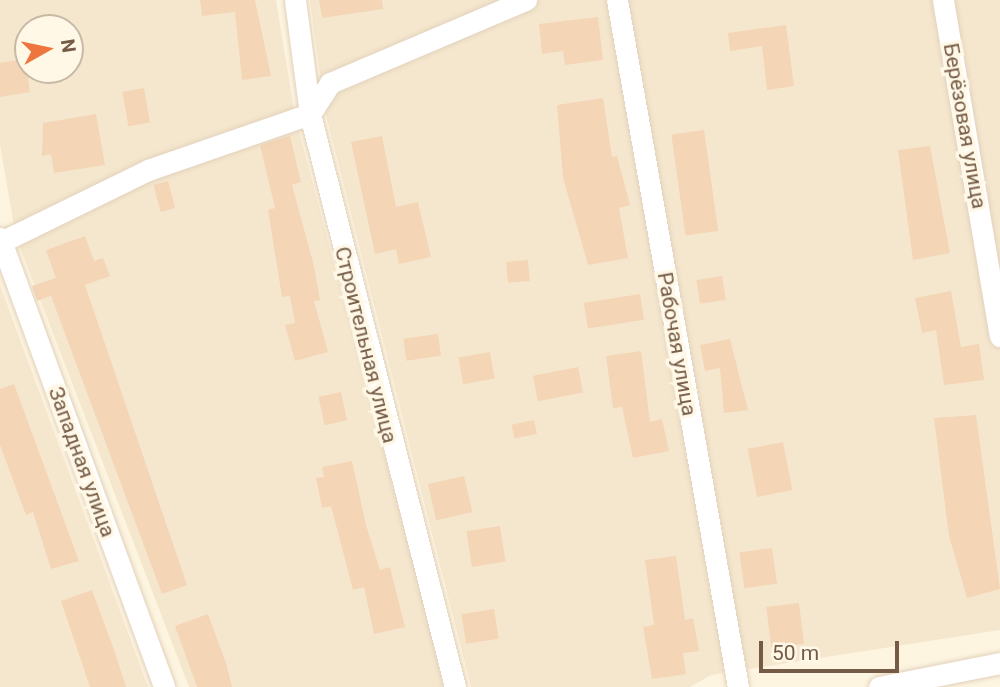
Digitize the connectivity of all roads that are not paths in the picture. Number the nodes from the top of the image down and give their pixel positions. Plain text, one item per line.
1 (295, 0) edge
2 (526, 0) edge
3 (617, 0) edge
4 (943, 0) edge
5 (310, 114) junction
6 (0, 240) edge
7 (1000, 336) edge
8 (1000, 663) edge
9 (164, 687) edge
10 (455, 687) edge
11 (738, 687) edge
12 (879, 687) edge

1 - 5 street, Строительная улица
2 - 5 street
3 - 11 street, Рабочая улица
4 - 7 street, Берёзовая улица
5 - 6 street
5 - 10 street, Строительная улица
6 - 9 street, Западная улица
8 - 12 street

